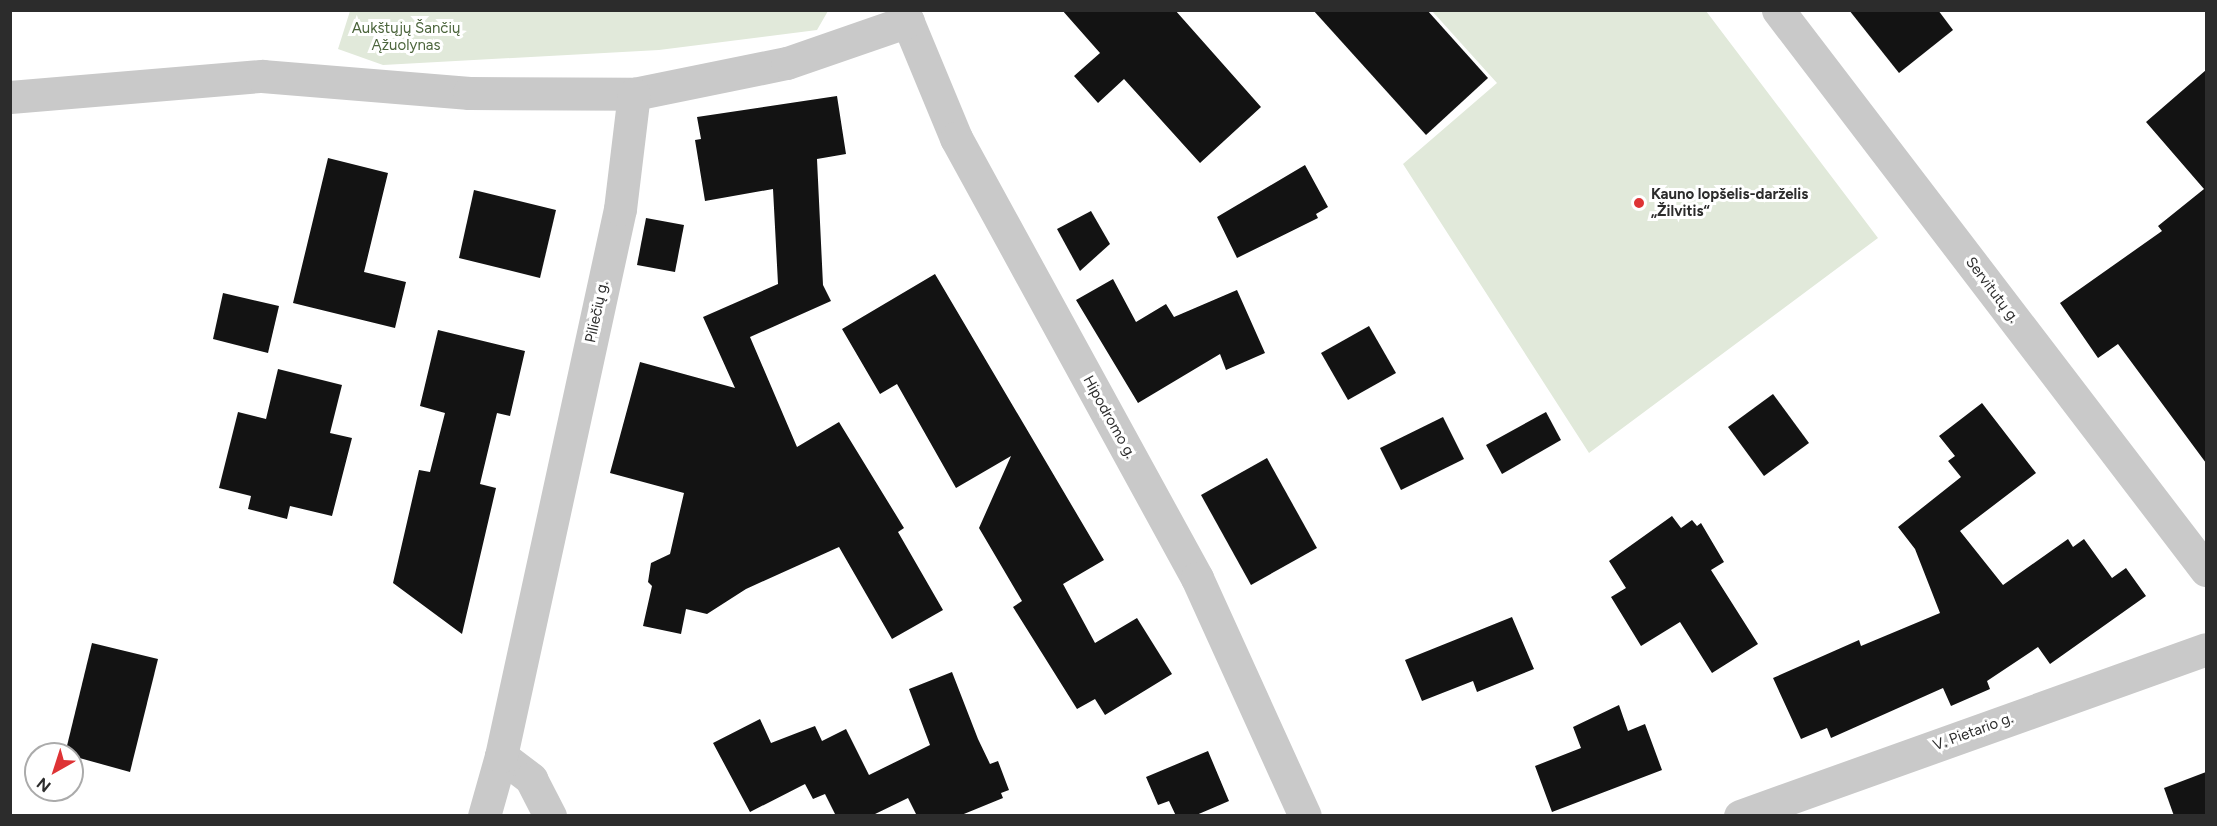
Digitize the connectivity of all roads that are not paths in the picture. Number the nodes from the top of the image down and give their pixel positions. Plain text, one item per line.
1 (1778, 10) edge
2 (905, 16) edge
3 (634, 94) junction
4 (10, 97) edge
5 (2206, 570) edge
6 (2206, 649) edge
7 (501, 756) junction
8 (484, 816) edge
9 (550, 816) edge
10 (1305, 816) edge
11 (1740, 816) edge

1 - 5 street, Servitutų g.
2 - 3 street
2 - 10 street, Hipodromo g.
3 - 4 street
3 - 7 street, Piliečių g.
6 - 11 street, V. Pietario g.
7 - 8 street, Piliečių g.
7 - 9 street

